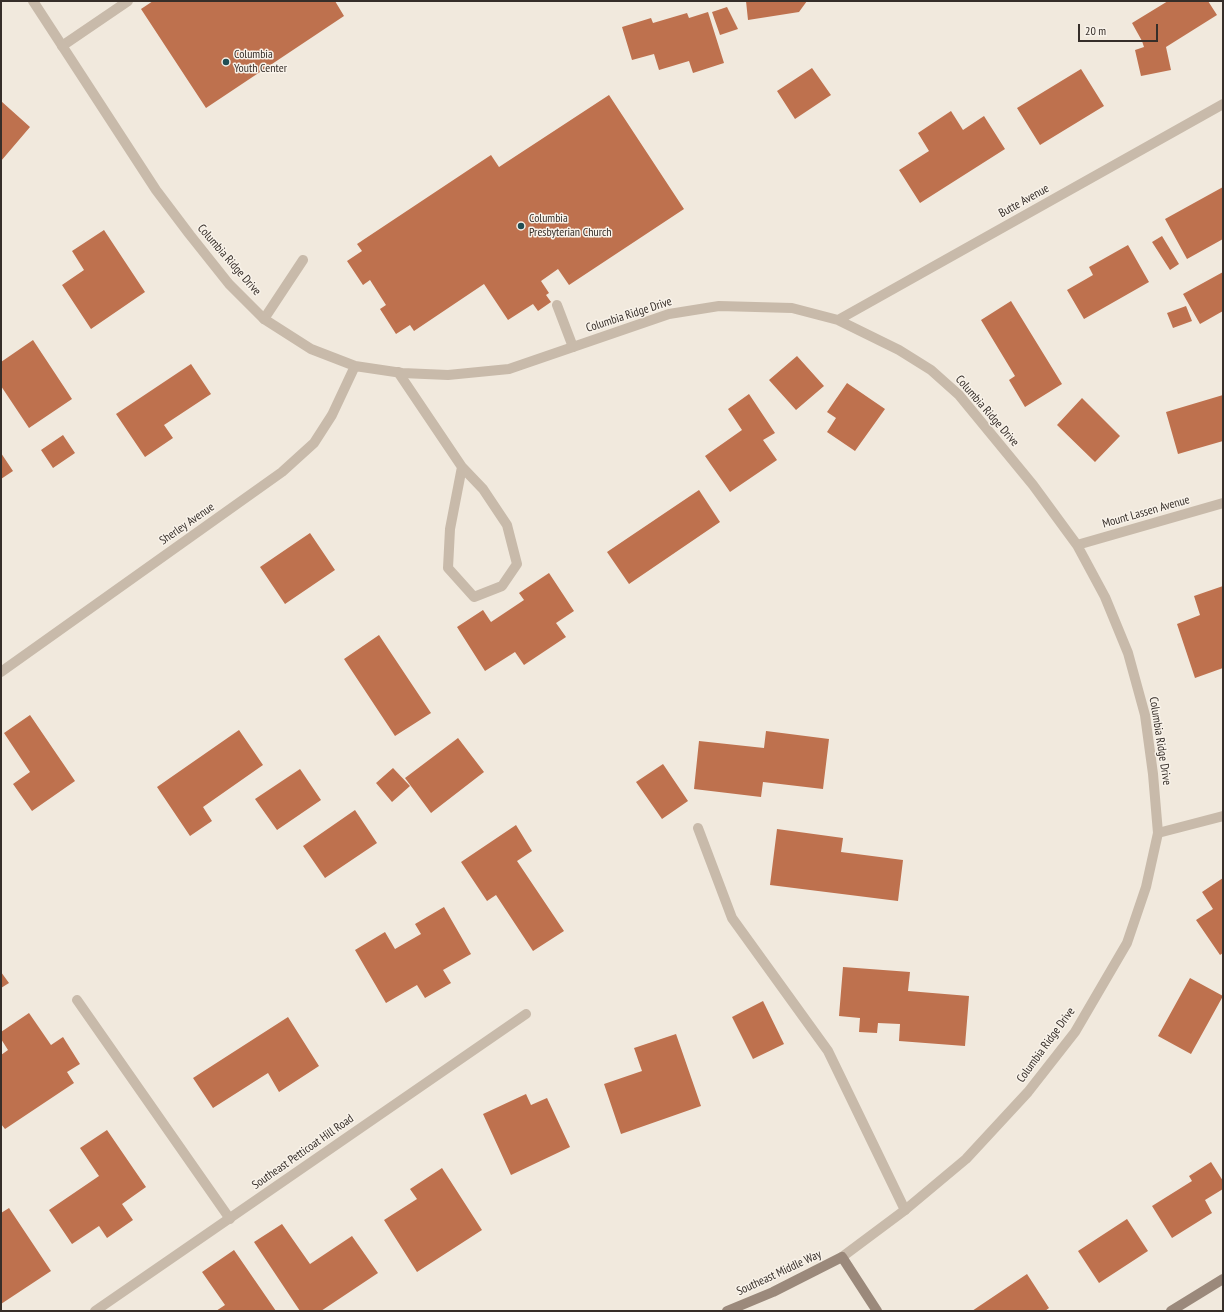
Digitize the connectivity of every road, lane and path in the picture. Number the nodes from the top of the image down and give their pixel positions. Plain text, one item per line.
1 (33, 1) edge
2 (128, 1) edge
3 (62, 46) junction
4 (1223, 104) edge
5 (303, 260) dead end
6 (557, 305) dead end
7 (264, 319) junction
8 (838, 320) junction
9 (573, 347) junction
10 (355, 366) junction
11 (398, 372) junction
12 (462, 467) junction
13 (1223, 503) edge
14 (1077, 545) junction
15 (1, 672) edge
16 (1223, 816) edge
17 (698, 828) dead end
18 (1158, 833) junction
19 (77, 1000) dead end
20 (526, 1014) dead end
21 (905, 1210) junction
22 (230, 1219) junction
23 (842, 1257) junction
24 (1223, 1279) edge
25 (95, 1311) edge
26 (727, 1311) edge
27 (877, 1311) edge
28 (1171, 1311) edge

1 - 3 street, Columbia Ridge Drive
2 - 3 street
3 - 7 street, Columbia Ridge Drive
4 - 8 street, Butte Avenue
5 - 7 street
6 - 9 street
7 - 10 street, Columbia Ridge Drive
8 - 9 street, Columbia Ridge Drive
8 - 14 street, Columbia Ridge Drive
9 - 11 street, Columbia Ridge Drive
10 - 11 street, Columbia Ridge Drive
10 - 15 street, Sherley Avenue
11 - 12 street
12 - 12 street
13 - 14 street, Mount Lassen Avenue
14 - 18 street, Columbia Ridge Drive
16 - 18 street
17 - 21 street
18 - 21 street, Columbia Ridge Drive
19 - 22 street
20 - 22 street, Southeast Petticoat Hill Road
21 - 23 street, Columbia Ridge Drive
22 - 25 street, Southeast Petticoat Hill Road
23 - 26 street, Southeast Middle Way
23 - 27 street
24 - 28 street

